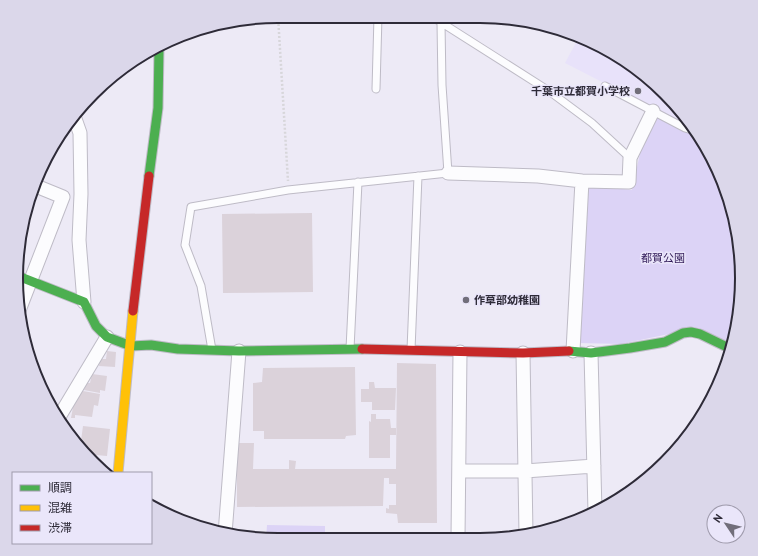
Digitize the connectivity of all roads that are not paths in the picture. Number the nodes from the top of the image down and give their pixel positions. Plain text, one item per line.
1 (378, 23) edge
2 (441, 23) joint
3 (159, 52) edge
4 (605, 86) dead end
5 (376, 89) dead end
6 (653, 111) junction
7 (76, 123) edge
8 (686, 128) edge
9 (630, 158) junction
10 (448, 173) junction
11 (418, 176) junction
12 (582, 181) junction
13 (358, 182) junction
14 (40, 187) edge
15 (23, 278) edge
16 (31, 281) junction
17 (24, 298) edge
18 (84, 302) junction
19 (107, 337) junction
20 (131, 346) junction
21 (725, 346) edge
22 (212, 350) junction
23 (350, 350) junction
24 (239, 351) junction
25 (411, 351) junction
26 (573, 351) junction
27 (460, 352) junction
28 (524, 353) junction
29 (591, 353) junction
30 (61, 412) edge
31 (594, 466) junction
32 (459, 471) junction
33 (525, 471) junction
34 (118, 472) edge
35 (595, 506) edge
36 (226, 527) edge
37 (526, 529) edge
38 (458, 533) edge

1 - 5 lane
2 - 9 lane
2 - 10 lane
3 - 20 street
4 - 6 lane
6 - 8 lane
6 - 9 street
7 - 18 street
9 - 12 street
10 - 11 lane
10 - 12 street
11 - 13 lane
11 - 25 lane
12 - 26 street
13 - 22 lane
13 - 23 lane
14 - 16 street
15 - 16 street
16 - 17 street
16 - 18 street
18 - 19 street
19 - 20 street
19 - 30 street
20 - 22 street
20 - 34 street
21 - 29 street
22 - 24 street
23 - 24 street
23 - 25 street
24 - 36 street
25 - 27 street
26 - 28 street
26 - 29 street
27 - 28 street
27 - 32 street
28 - 33 street
29 - 31 street
31 - 33 street
31 - 35 street
32 - 33 street
32 - 38 street
33 - 37 street

